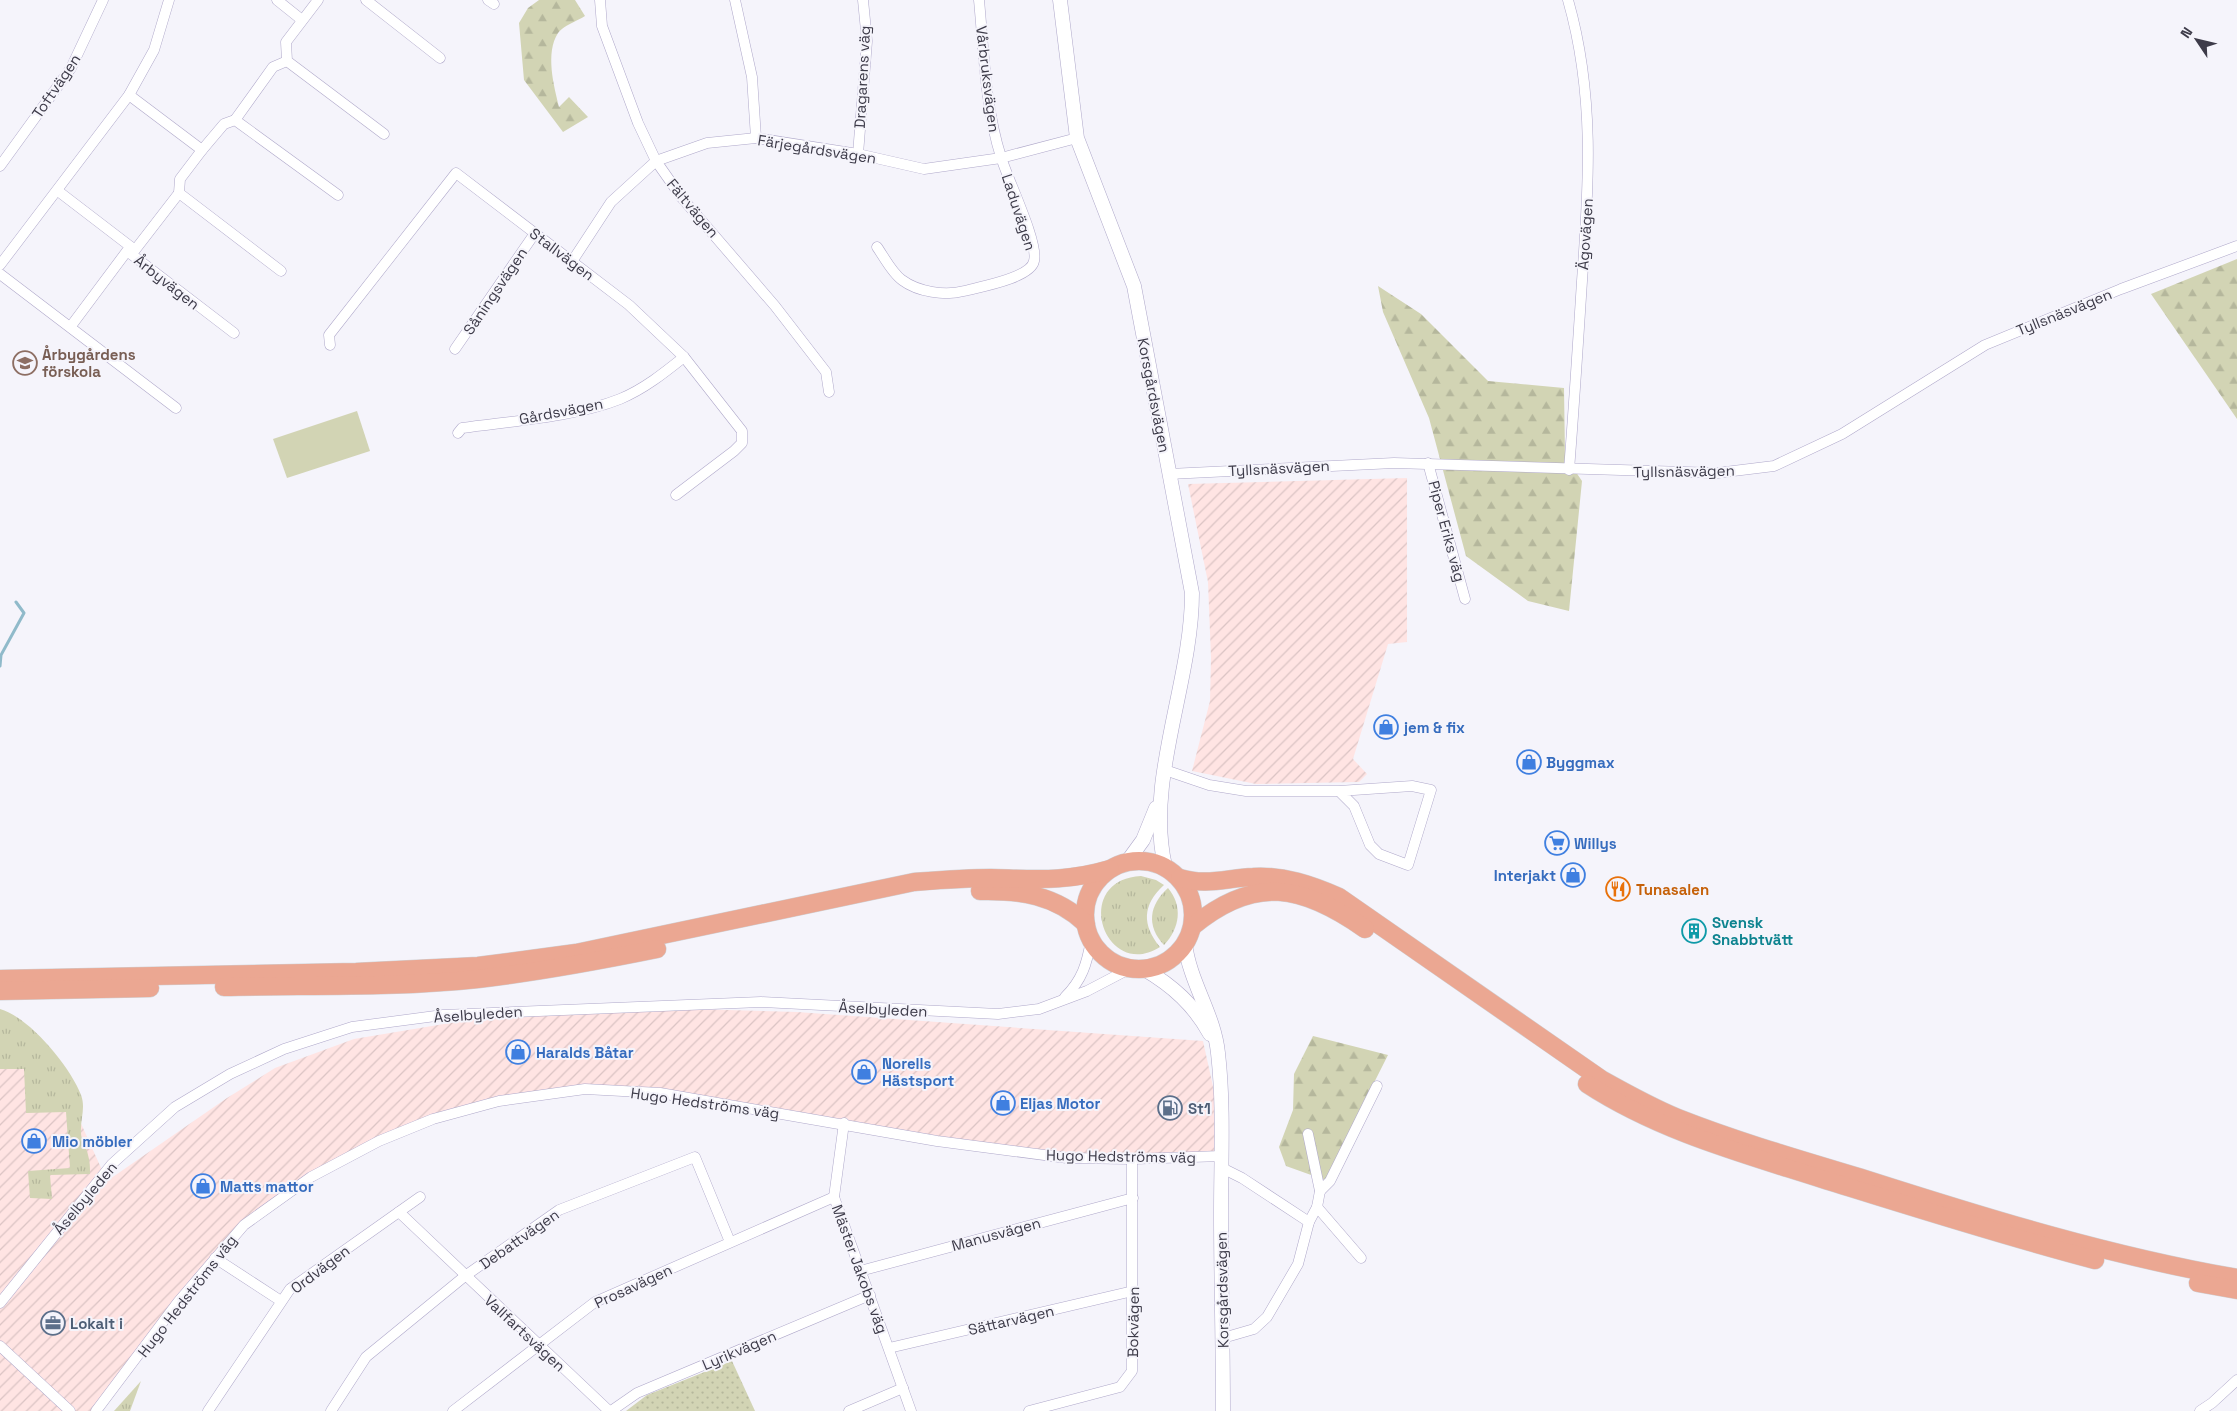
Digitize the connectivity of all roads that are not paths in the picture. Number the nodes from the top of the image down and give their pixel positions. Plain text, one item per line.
1 (103, 0) edge
2 (169, 0) edge
3 (277, 0) edge
4 (318, 0) edge
5 (366, 0) edge
6 (600, 0) edge
7 (735, 0) edge
8 (863, 0) edge
9 (978, 0) edge
10 (1060, 0) edge
11 (1568, 0) edge
12 (302, 20) junction
13 (440, 58) dead end
14 (286, 61) junction
15 (129, 95) junction
16 (235, 120) junction
17 (384, 134) dead end
18 (756, 138) junction
19 (1077, 138) junction
20 (202, 150) junction
21 (858, 154) junction
22 (1001, 158) junction
23 (656, 161) junction
24 (0, 166) edge
25 (58, 191) junction
26 (180, 192) junction
27 (338, 195) dead end
28 (535, 233) junction
29 (2237, 246) edge
30 (876, 247) dead end
31 (131, 250) junction
32 (573, 260) junction
33 (0, 265) edge
34 (282, 271) dead end
35 (0, 274) edge
36 (71, 326) junction
37 (234, 333) dead end
38 (330, 345) dead end
39 (455, 349) dead end
40 (684, 357) junction
41 (829, 392) dead end
42 (176, 408) dead end
43 (458, 434) dead end
44 (1428, 463) junction
45 (1570, 470) junction
46 (1169, 474) junction
47 (676, 495) dead end
48 (1465, 599) dead end
49 (1165, 770) junction
50 (1339, 791) junction
51 (1160, 798) junction
52 (1127, 862) junction
53 (1165, 866) junction
54 (1110, 869) junction
55 (1180, 878) junction
56 (1193, 926) junction
57 (1089, 932) junction
58 (1185, 944) junction
59 (1137, 968) junction
60 (0, 978) edge
61 (0, 991) edge
62 (1062, 1001) junction
63 (1218, 1051) junction
64 (1377, 1086) dead end
65 (844, 1123) junction
66 (1308, 1134) dead end
67 (1132, 1159) junction
68 (1222, 1162) junction
69 (1320, 1191) junction
70 (420, 1197) dead end
71 (834, 1197) junction
72 (1132, 1198) junction
73 (1318, 1207) junction
74 (399, 1212) junction
75 (1309, 1222) junction
76 (730, 1242) junction
77 (215, 1258) junction
78 (1360, 1258) dead end
79 (860, 1271) junction
80 (465, 1276) junction
81 (2237, 1278) edge
82 (2237, 1290) edge
83 (1133, 1291) junction
84 (870, 1295) junction
85 (282, 1301) junction
86 (0, 1303) edge
87 (1223, 1338) junction
88 (537, 1345) junction
89 (0, 1346) edge
90 (889, 1348) junction
91 (2237, 1380) edge
92 (903, 1388) junction
93 (70, 1411) edge
94 (96, 1411) edge
95 (208, 1411) edge
96 (331, 1411) edge
97 (452, 1411) edge
98 (610, 1411) edge
99 (849, 1411) edge
100 (911, 1411) edge
101 (1030, 1411) edge
102 (1223, 1411) edge
103 (2200, 1411) edge

1 - 24 street, Toftvägen
2 - 15 street
3 - 12 street
4 - 12 street
5 - 13 street
6 - 23 street, Fältvägen
7 - 18 street
8 - 21 street, Dragarens väg
9 - 22 street, Vårbruksvägen
10 - 19 street, Korsgårdsvägen
11 - 45 street, Ägovägen
12 - 14 street
14 - 16 street, Årbyvägen
14 - 17 street
15 - 20 street
15 - 25 street
16 - 20 street, Årbyvägen
16 - 27 street
18 - 21 street, Färjegårdsvägen
18 - 23 street, Färjegårdsvägen
19 - 22 street, Färjegårdsvägen
19 - 46 street, Korsgårdsvägen
20 - 26 street, Årbyvägen
21 - 22 street, Färjegårdsvägen
22 - 30 street, Laduvägen
23 - 32 street, Färjegårdsvägen
23 - 41 street, Fältvägen
25 - 31 street, Årbyvägen
25 - 33 street
26 - 31 street, Årbyvägen
26 - 34 street
28 - 32 street, Stallvägen
28 - 38 street, Stallvägen
28 - 39 street, Såningsvägen
29 - 45 street, Tyllsnäsvägen
31 - 36 street, Årbyvägen
31 - 37 street, Årbyvägen
32 - 40 street, Stallvägen
35 - 36 street
36 - 42 street
40 - 43 street, Gårdsvägen
40 - 47 street, Stallvägen
44 - 45 street, Tyllsnäsvägen
44 - 46 street, Tyllsnäsvägen
44 - 48 street, Piper Eriks väg
46 - 49 street, Korsgårdsvägen
49 - 50 street
49 - 51 street, Korsgårdsvägen
50 - 50 street
51 - 52 street, Korsgårdsvägen
51 - 53 street, Korsgårdsvägen
52 - 53 highway
52 - 54 highway
53 - 55 highway
54 - 57 highway
54 - 60 highway
55 - 56 highway
55 - 81 highway
56 - 58 highway
56 - 82 highway
57 - 59 highway
57 - 61 highway
57 - 62 street, Åselbyleden
58 - 59 highway
58 - 63 street, Korsgårdsvägen
59 - 62 street, Åselbyleden
59 - 63 street, Korsgårdsvägen
62 - 86 street, Åselbyleden
63 - 68 street, Korsgårdsvägen
64 - 69 street
65 - 67 street, Hugo Hedströms väg
65 - 71 street, Mäster Jakobs väg
65 - 77 street, Hugo Hedströms väg
66 - 69 street
67 - 68 street, Hugo Hedströms väg
67 - 72 street, Bokvägen
68 - 75 street
68 - 87 street, Korsgårdsvägen
69 - 73 street
70 - 74 street, Ordvägen
71 - 76 street, Prosavägen
71 - 79 street, Mäster Jakobs väg
72 - 79 street, Manusvägen
72 - 83 street, Bokvägen
73 - 75 street
73 - 78 street
74 - 80 street, Vallfartsvägen
74 - 85 street, Ordvägen
75 - 87 street
76 - 80 street, Debattvägen
76 - 88 street, Prosavägen
77 - 85 street
77 - 94 street, Hugo Hedströms väg
79 - 84 street, Mäster Jakobs väg
80 - 88 street, Vallfartsvägen
80 - 96 street, Debattvägen
83 - 90 street, Sättarvägen
83 - 101 street, Bokvägen
84 - 90 street, Mäster Jakobs väg
84 - 98 street, Lyrikvägen
85 - 95 street, Ordvägen
87 - 102 street, Korsgårdsvägen
88 - 97 street, Prosavägen
88 - 98 street, Vallfartsvägen
89 - 93 street
90 - 92 street, Mäster Jakobs väg
91 - 103 street
92 - 99 street
92 - 100 street, Mäster Jakobs väg

